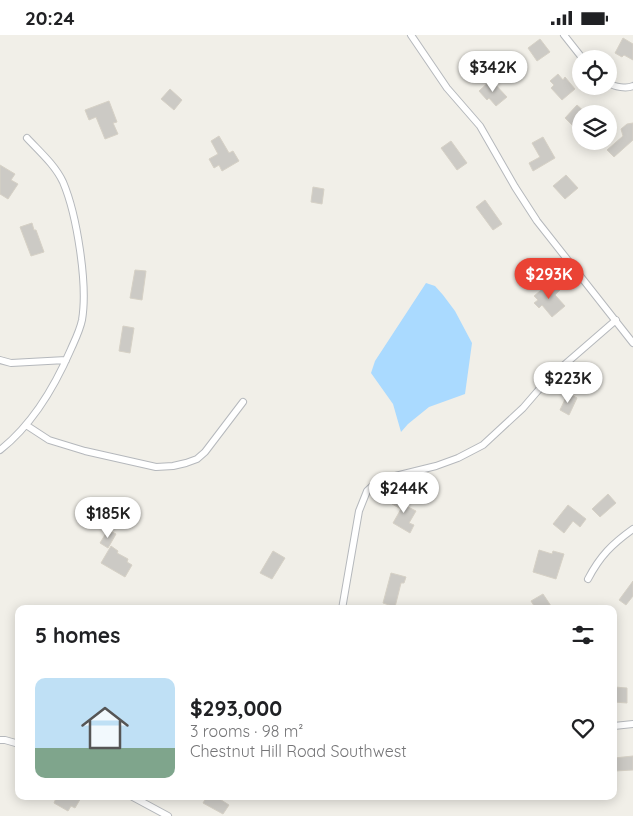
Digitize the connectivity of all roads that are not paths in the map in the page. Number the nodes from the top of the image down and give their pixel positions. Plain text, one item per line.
1 (411, 35) edge
2 (564, 35) edge
3 (576, 50) edge
4 (617, 86) edge
5 (633, 86) edge
6 (27, 138) dead end
7 (616, 320) junction
8 (633, 343) edge
9 (0, 360) edge
10 (66, 361) junction
11 (243, 402) dead end
12 (26, 425) junction
13 (0, 450) edge
14 (633, 529) edge
15 (588, 579) dead end
16 (343, 605) edge
17 (633, 724) edge
18 (617, 726) edge
19 (0, 740) edge
20 (15, 743) edge
21 (138, 800) edge
22 (168, 816) edge

1 - 7 street
2 - 3 street
4 - 5 street
6 - 10 street
7 - 8 street
7 - 16 street
9 - 10 street
10 - 12 street
11 - 12 street
12 - 13 street
14 - 15 street
17 - 18 street
19 - 20 street
21 - 22 street

